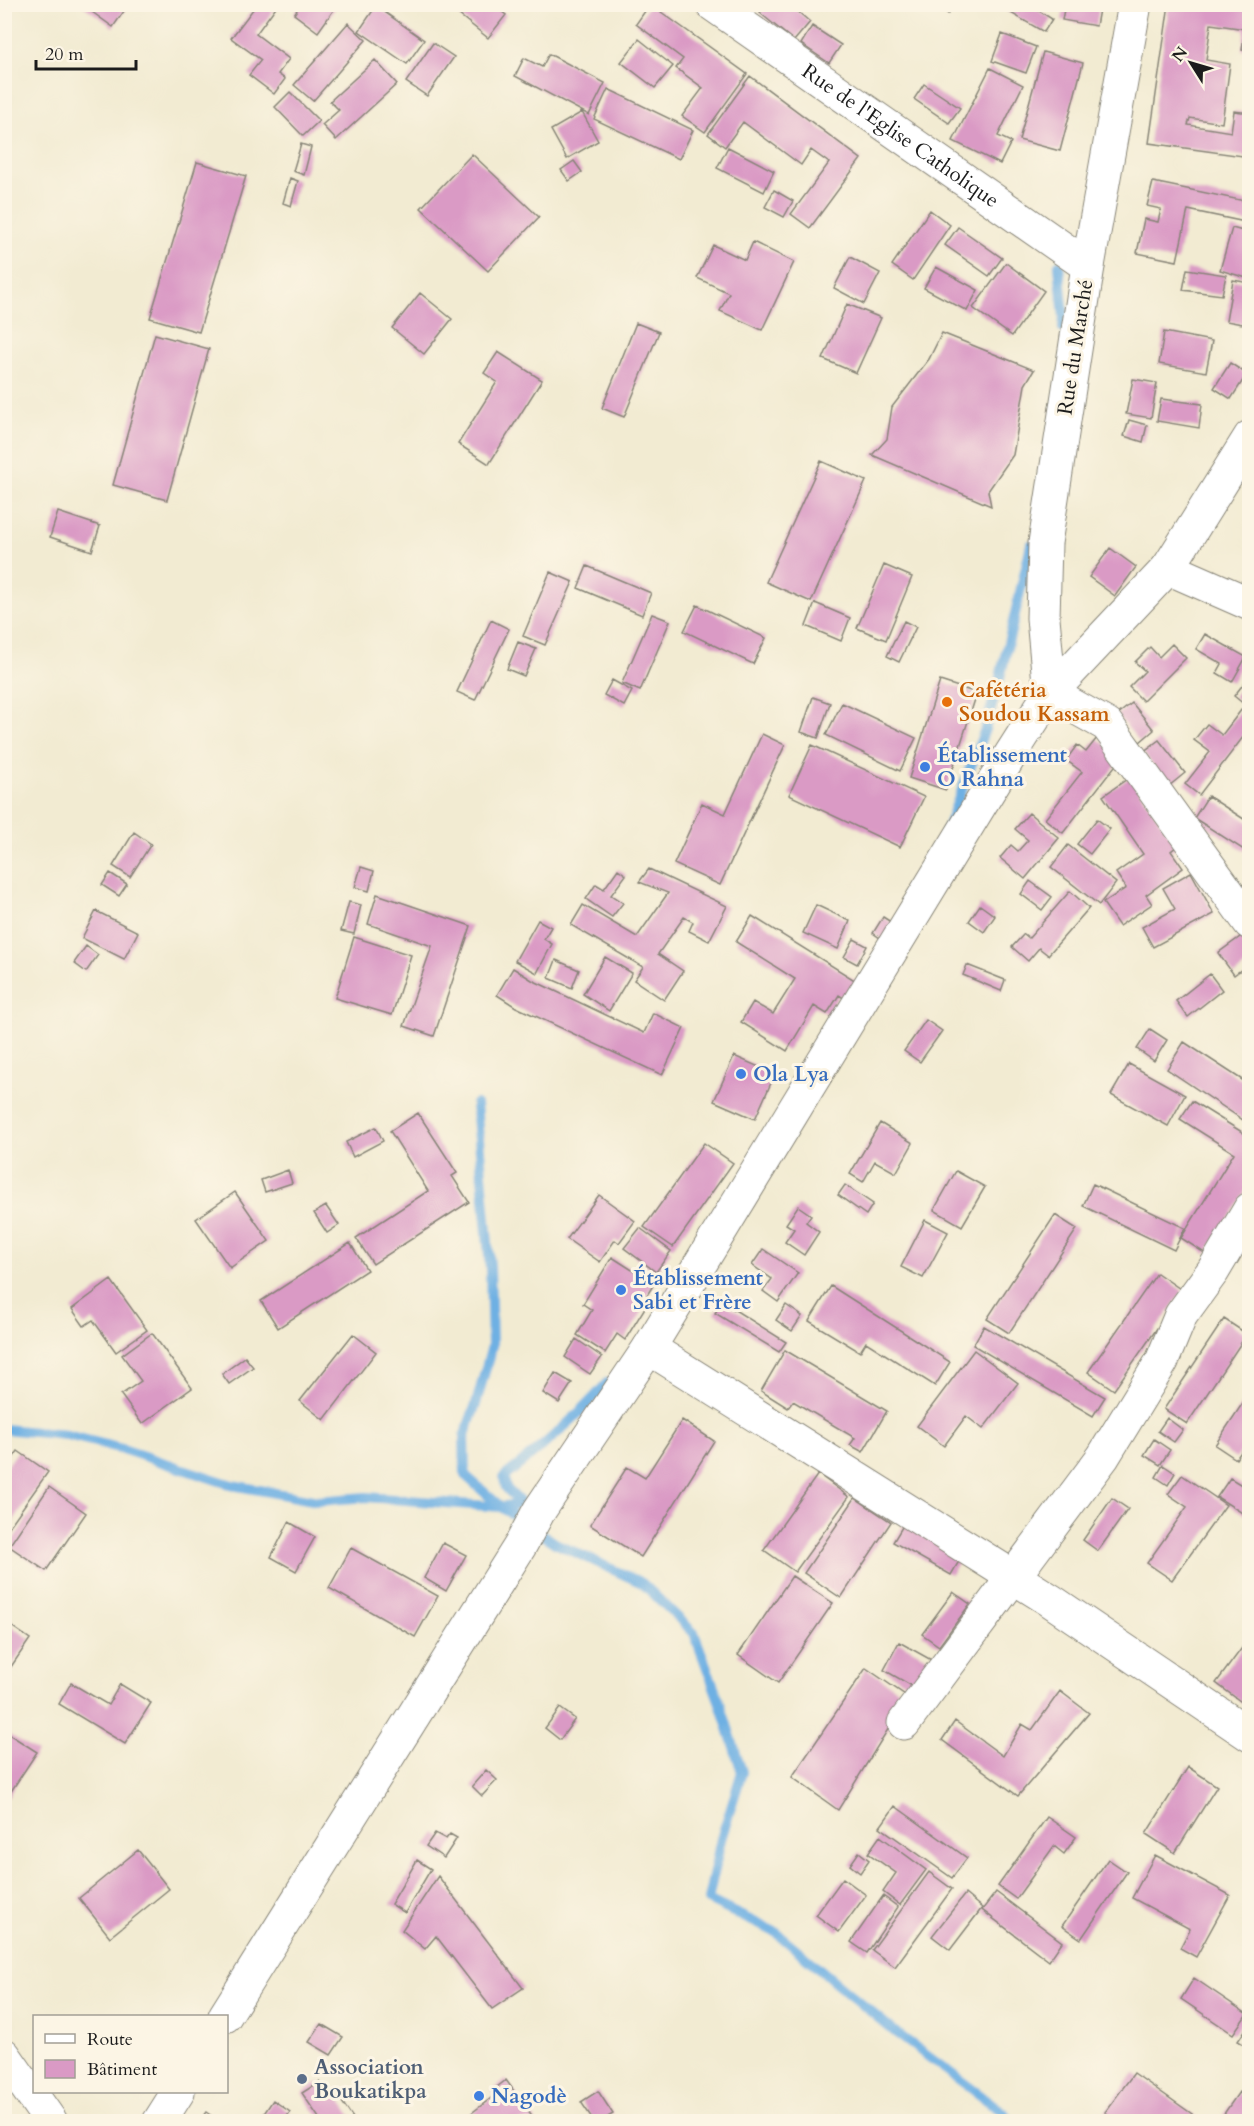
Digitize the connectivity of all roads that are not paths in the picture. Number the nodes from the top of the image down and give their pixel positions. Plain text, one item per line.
1 (711, 4) edge
2 (1135, 4) edge
3 (1088, 266) junction
4 (1250, 437) edge
5 (1168, 568) junction
6 (1244, 596) edge
7 (1050, 693) junction
8 (1250, 923) edge
9 (1250, 1209) edge
10 (649, 1348) junction
11 (1014, 1577) junction
12 (904, 1723) dead end
13 (1250, 1735) edge
14 (226, 2015) edge
15 (4, 2055) edge
16 (177, 2093) edge
17 (51, 2121) edge
18 (159, 2121) edge

1 - 3 main road, Rue de l'Eglise Catholique
2 - 3 main road, Rue du Marché
3 - 7 main road, Rue du Marché
4 - 5 main road
5 - 6 main road
5 - 7 main road
7 - 8 main road
7 - 10 main road
9 - 11 main road
10 - 11 main road
10 - 14 main road
11 - 12 main road
11 - 13 main road
15 - 17 main road
16 - 18 main road

